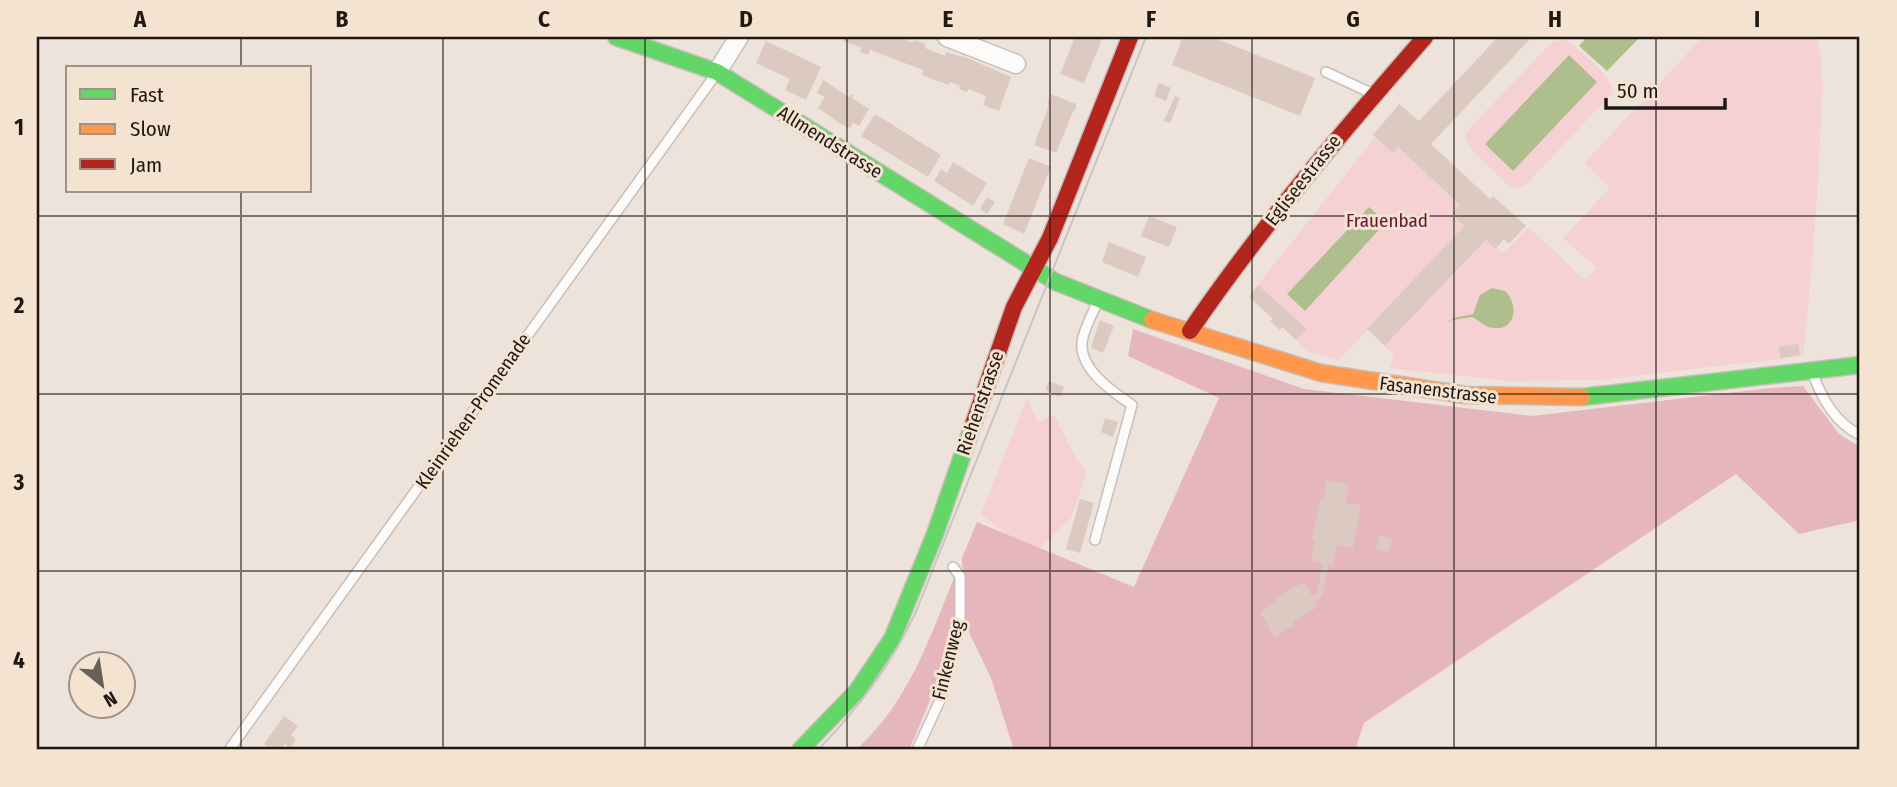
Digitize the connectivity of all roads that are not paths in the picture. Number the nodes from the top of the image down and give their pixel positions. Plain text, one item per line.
1 (616, 37) edge
2 (739, 37) edge
3 (947, 37) edge
4 (1130, 37) edge
5 (1425, 37) edge
6 (1016, 64) dead end
7 (717, 72) junction
8 (1326, 72) dead end
9 (1373, 94) junction
10 (1034, 268) junction
11 (1098, 300) junction
12 (1190, 331) junction
13 (1860, 365) edge
14 (1812, 371) junction
15 (1860, 435) edge
16 (1095, 540) dead end
17 (953, 567) dead end
18 (229, 750) edge
19 (800, 750) edge
20 (917, 750) edge

1 - 7 main road, Allmendstrasse
2 - 7 street
3 - 6 street
4 - 10 main road, Riehenstrasse
5 - 9 main road, Egliseestrasse
7 - 10 main road, Allmendstrasse
7 - 18 lane, Kleinriehen-Promenade
8 - 9 lane
9 - 12 main road, Egliseestrasse
10 - 11 main road, Fasanenstrasse
10 - 19 main road, Riehenstrasse
11 - 12 main road, Fasanenstrasse
11 - 16 lane
12 - 14 main road, Fasanenstrasse
13 - 14 main road, Fasanenstrasse
14 - 15 lane
17 - 20 lane, Finkenweg

